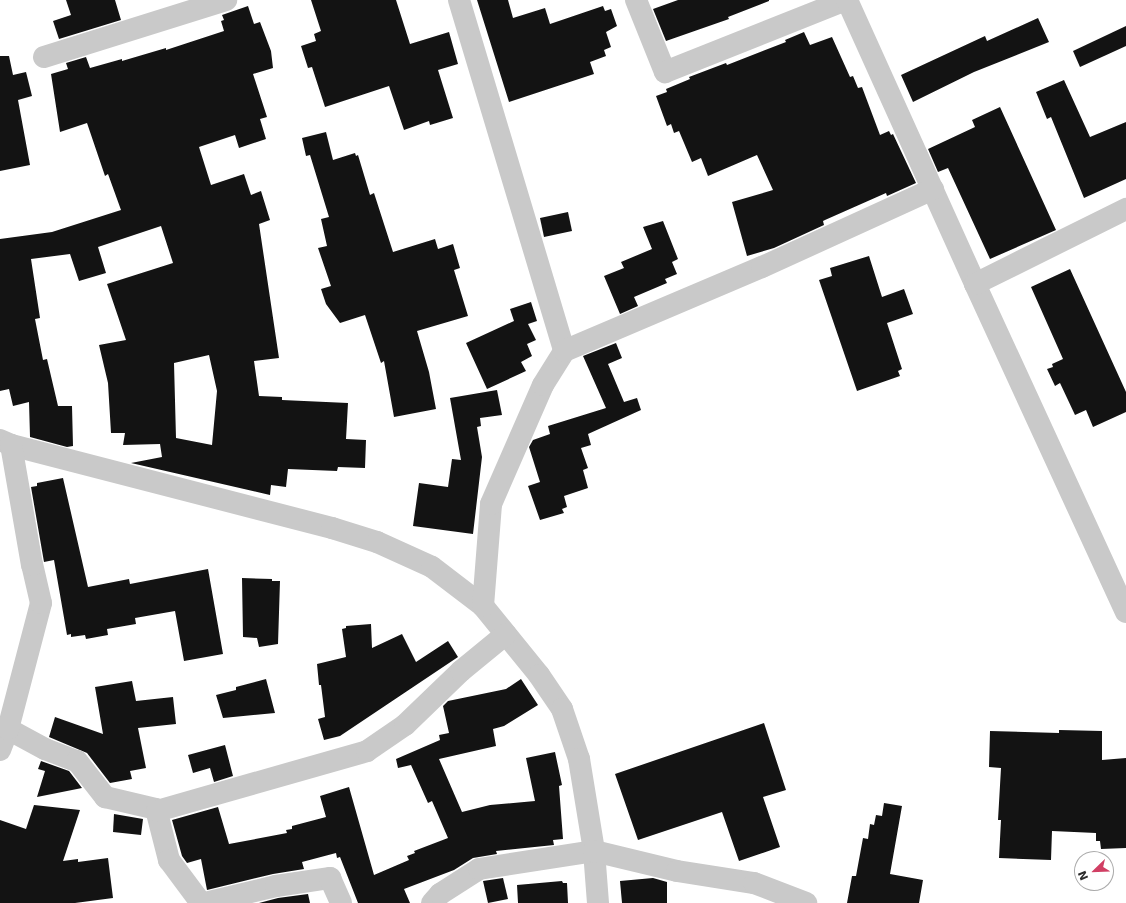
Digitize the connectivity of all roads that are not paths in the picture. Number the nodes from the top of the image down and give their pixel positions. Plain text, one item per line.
1 (226, 0) edge
2 (459, 0) edge
3 (636, 0) edge
4 (847, 0) edge
5 (44, 57) dead end
6 (933, 189) junction
7 (1126, 209) edge
8 (975, 284) junction
9 (564, 351) junction
10 (5, 443) edge
11 (483, 606) junction
12 (1126, 612) edge
13 (506, 634) junction
14 (4, 729) edge
15 (0, 750) edge
16 (157, 811) junction
17 (594, 851) junction
18 (201, 903) edge
19 (205, 903) edge
20 (341, 903) edge
21 (432, 903) edge
22 (598, 903) edge
23 (806, 903) edge

1 - 5 street
2 - 9 street
3 - 4 street
4 - 6 street
6 - 8 street
6 - 9 street
7 - 8 street
8 - 12 street
9 - 11 street
10 - 11 street
10 - 14 street
11 - 13 street
13 - 16 street
13 - 17 street
14 - 15 street
14 - 16 street
16 - 18 street
17 - 21 street
17 - 22 street
17 - 23 street
19 - 20 street

